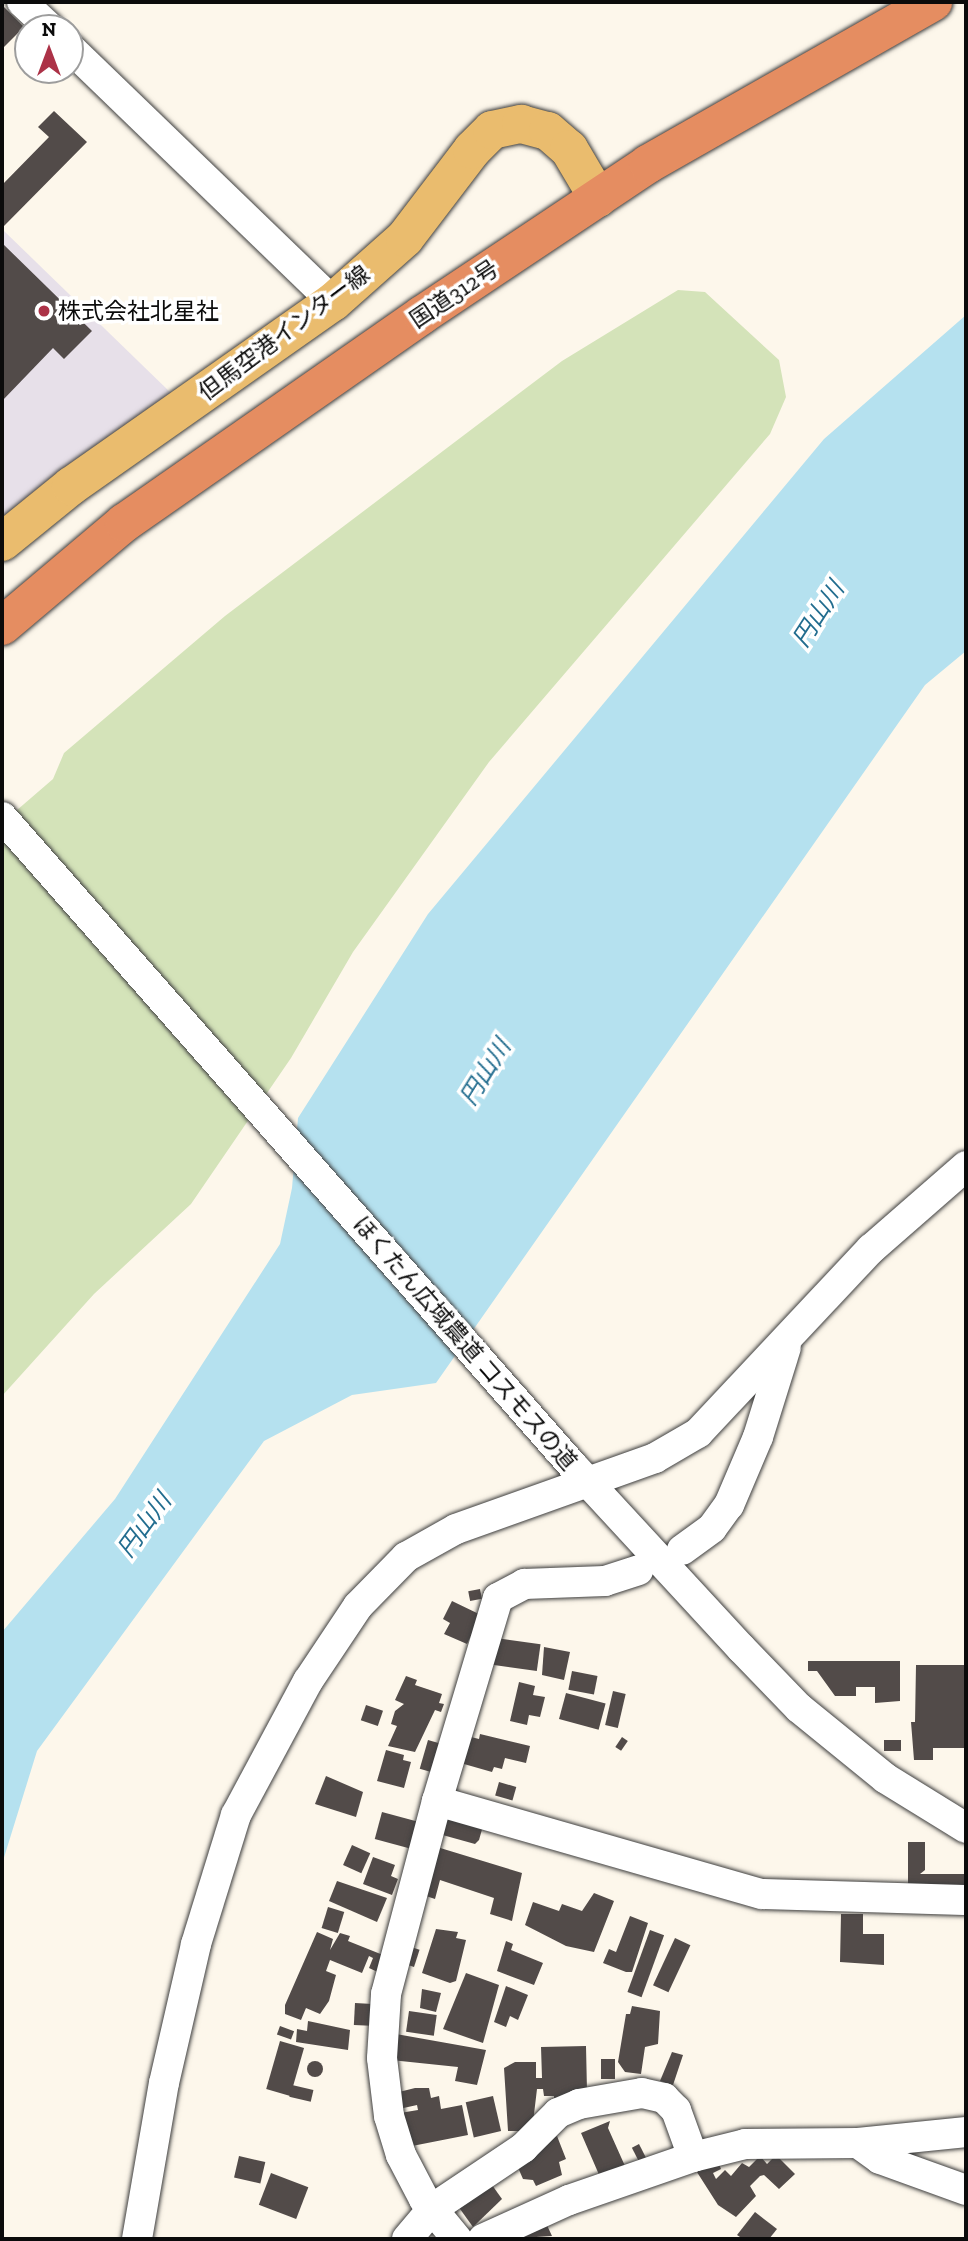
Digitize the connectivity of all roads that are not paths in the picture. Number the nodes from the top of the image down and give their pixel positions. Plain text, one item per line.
1 (22, 2) edge
2 (933, 2) edge
3 (35, 14) edge
4 (84, 62) edge
5 (598, 198) junction
6 (333, 302) junction
7 (2, 542) edge
8 (2, 626) edge
9 (2, 817) edge
10 (966, 1166) edge
11 (786, 1345) junction
12 (581, 1475) junction
13 (682, 1550) dead end
14 (638, 1570) dead end
15 (437, 1801) junction
16 (966, 1828) edge
17 (966, 1900) edge
18 (966, 2132) edge
19 (858, 2143) junction
20 (693, 2157) junction
21 (966, 2190) edge
22 (432, 2209) junction
23 (137, 2239) edge
24 (407, 2239) edge
25 (457, 2239) edge
26 (483, 2239) edge

1 - 3 street
2 - 5 highway, 国道312号
4 - 6 street
5 - 6 main road, 但馬空港インター線
5 - 8 highway, 国道312号
6 - 7 main road, 但馬空港インター線
9 - 12 street, ほくたん広域農道 コスモスの道
10 - 11 street
11 - 12 street
11 - 13 street
12 - 16 street, ほくたん広域農道 コスモスの道
12 - 23 street
14 - 15 street
15 - 17 street
15 - 22 street
18 - 19 street
19 - 20 street
19 - 21 street
20 - 22 street
20 - 26 street
22 - 24 street
22 - 25 street

